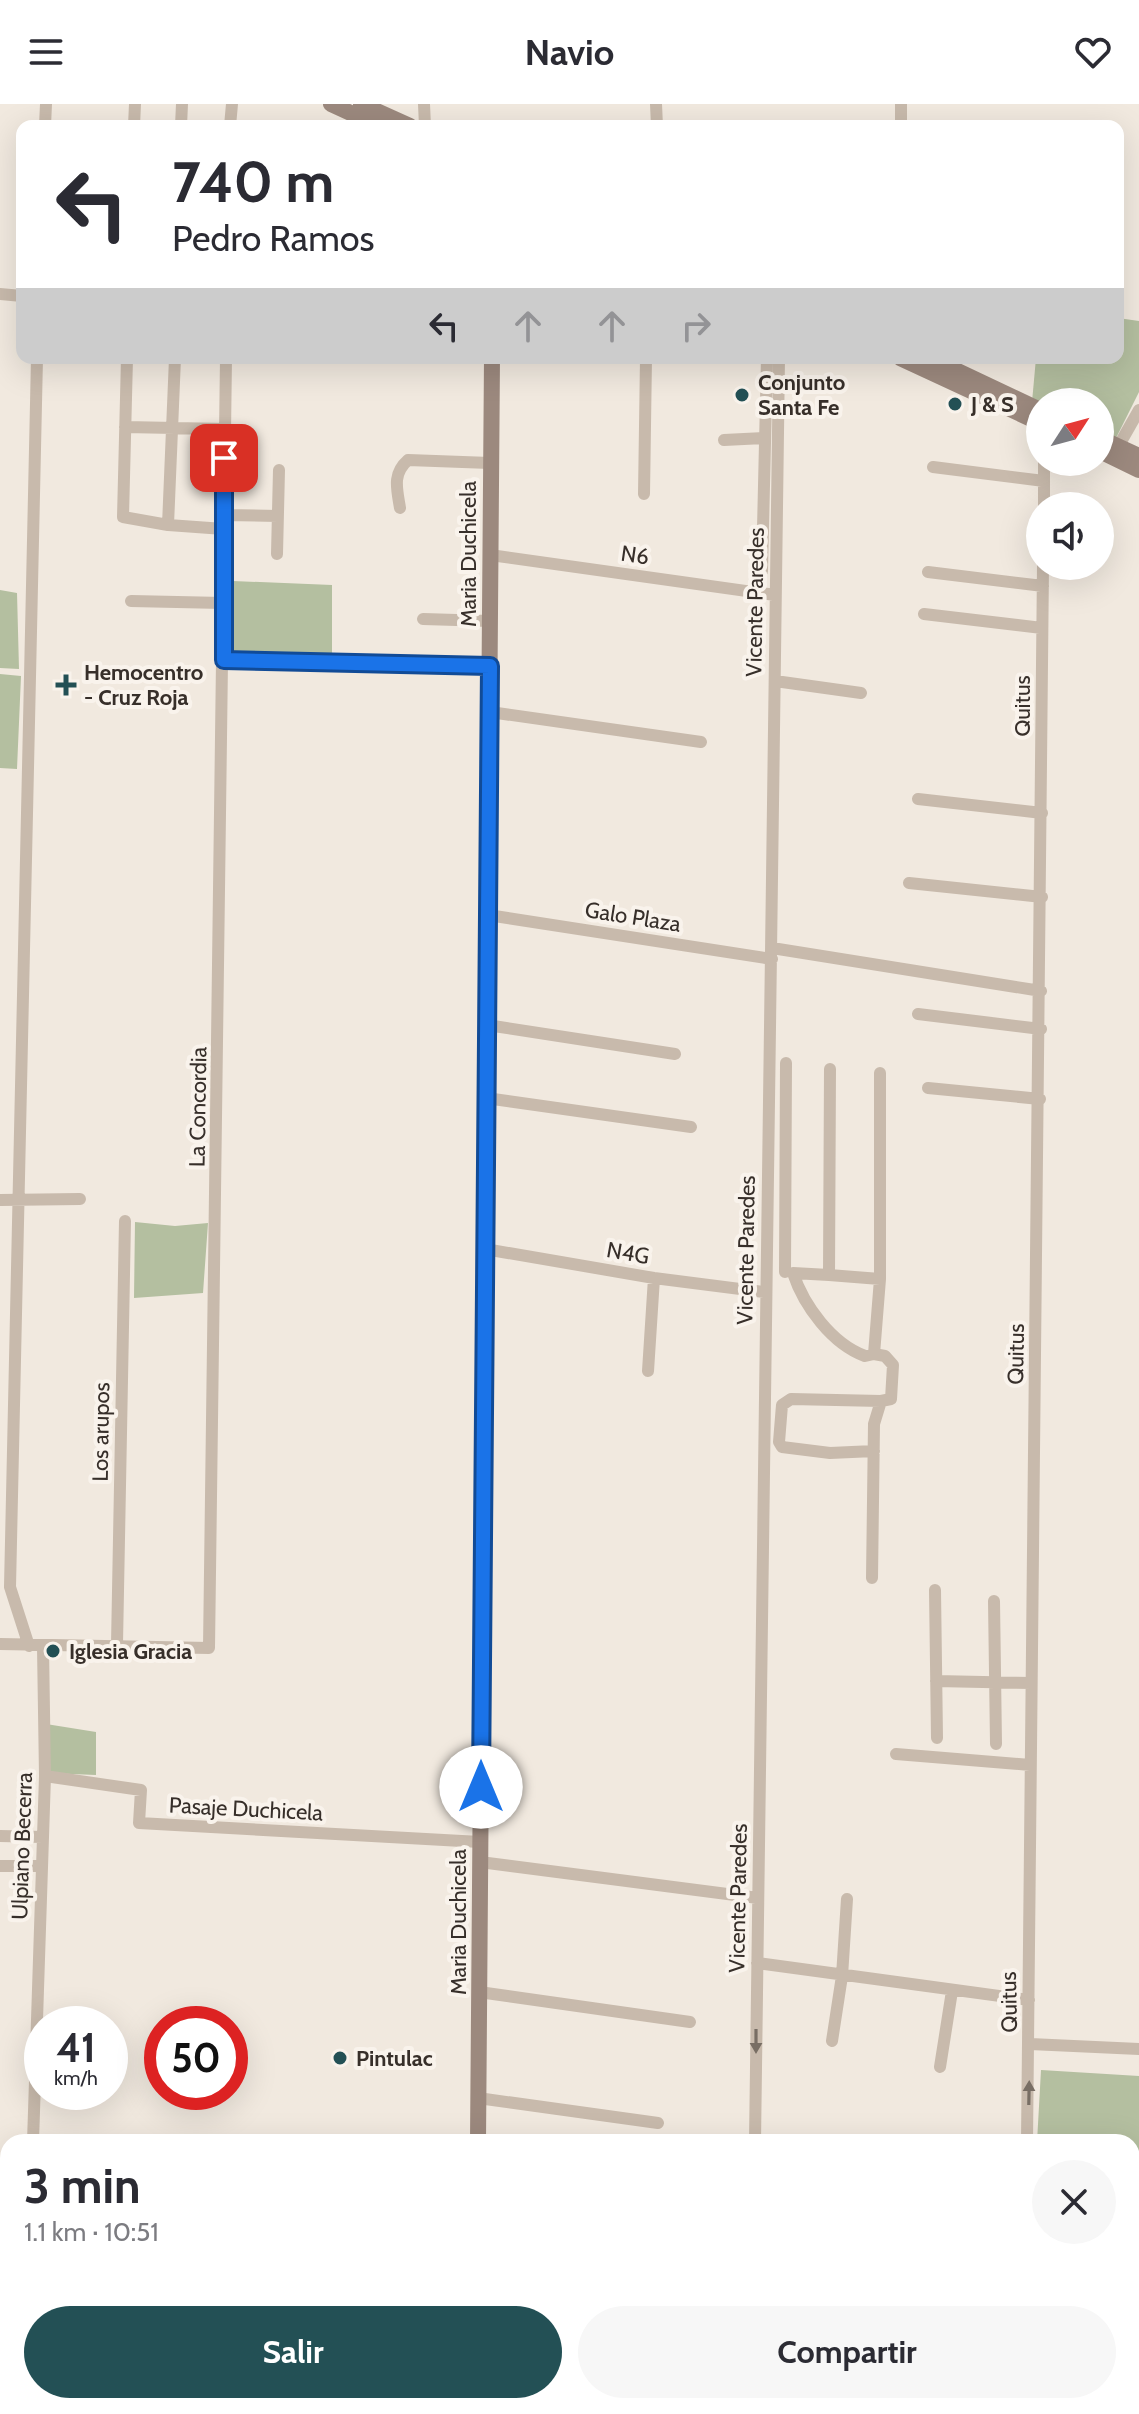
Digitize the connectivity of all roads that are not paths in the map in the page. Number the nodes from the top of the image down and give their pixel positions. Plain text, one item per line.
1 (331, 104) edge
2 (361, 104) edge
3 (366, 120) edge
4 (397, 120) edge
5 (37, 364) edge
6 (127, 364) edge
7 (175, 364) edge
8 (226, 364) edge
9 (492, 364) edge
10 (646, 364) edge
11 (767, 364) edge
12 (779, 364) edge
13 (913, 364) edge
14 (943, 364) edge
15 (1026, 403) edge
16 (1139, 410) edge
17 (1026, 416) edge
18 (173, 426) junction
19 (125, 427) junction
20 (225, 429) junction
21 (765, 438) junction
22 (724, 440) dead end
23 (1114, 445) edge
24 (1118, 447) junction
25 (1139, 456) edge
26 (1114, 458) edge
27 (490, 463) junction
28 (933, 467) dead end
29 (279, 470) dead end
30 (1139, 470) edge
31 (1044, 476) edge
32 (1044, 481) junction
33 (1044, 492) edge
34 (644, 494) dead end
35 (400, 508) dead end
36 (278, 516) junction
37 (224, 522) junction
38 (168, 525) junction
39 (277, 554) dead end
40 (490, 555) junction
41 (762, 571) dead end
42 (928, 572) dead end
43 (1043, 580) edge
44 (1043, 586) junction
45 (775, 595) junction
46 (131, 601) dead end
47 (223, 603) junction
48 (924, 614) dead end
49 (423, 619) dead end
50 (490, 621) junction
51 (1042, 628) junction
52 (224, 660) junction
53 (490, 666) junction
54 (775, 681) junction
55 (861, 693) dead end
56 (490, 712) junction
57 (701, 742) dead end
58 (918, 799) dead end
59 (1042, 813) junction
60 (909, 883) dead end
61 (1042, 897) junction
62 (488, 915) junction
63 (772, 954) junction
64 (1041, 991) junction
65 (918, 1014) dead end
66 (487, 1025) junction
67 (1041, 1029) junction
68 (675, 1054) dead end
69 (786, 1063) dead end
70 (830, 1069) dead end
71 (880, 1073) dead end
72 (928, 1088) dead end
73 (486, 1098) junction
74 (1040, 1099) junction
75 (691, 1127) dead end
76 (80, 1199) dead end
77 (0, 1200) edge
78 (19, 1200) junction
79 (125, 1221) dead end
80 (485, 1249) junction
81 (765, 1271) junction
82 (789, 1273) junction
83 (829, 1275) junction
84 (654, 1278) junction
85 (880, 1279) junction
86 (764, 1292) junction
87 (874, 1354) junction
88 (648, 1371) dead end
89 (881, 1401) junction
90 (874, 1451) junction
91 (872, 1578) dead end
92 (935, 1590) dead end
93 (994, 1601) dead end
94 (0, 1644) edge
95 (117, 1644) junction
96 (29, 1646) junction
97 (43, 1647) junction
98 (936, 1681) junction
99 (995, 1682) junction
100 (1031, 1683) junction
101 (937, 1738) dead end
102 (996, 1744) dead end
103 (896, 1754) dead end
104 (1030, 1765) junction
105 (45, 1776) junction
106 (0, 1836) edge
107 (43, 1837) junction
108 (480, 1842) junction
109 (480, 1862) junction
110 (0, 1866) edge
111 (42, 1866) junction
112 (758, 1898) junction
113 (847, 1899) dead end
114 (757, 1963) junction
115 (842, 1976) junction
116 (952, 1991) junction
117 (479, 1992) junction
118 (1029, 2000) junction
119 (690, 2022) dead end
120 (832, 2041) dead end
121 (1030, 2044) junction
122 (1139, 2049) edge
123 (940, 2067) dead end
124 (478, 2098) junction
125 (658, 2123) dead end
126 (33, 2134) edge
127 (478, 2134) edge
128 (755, 2134) edge
129 (1027, 2134) edge

1 - 3 main road
2 - 4 main road
5 - 78 street
6 - 19 street
7 - 18 street
8 - 20 street, La Concordia
9 - 27 main road, Maria Duchicela
10 - 34 street
11 - 21 street
12 - 45 street, Vicente Paredes
13 - 17 main road
14 - 15 main road
16 - 24 street
18 - 19 street
18 - 20 street
18 - 38 street
19 - 38 street
20 - 37 street, La Concordia
21 - 22 street
21 - 41 street
23 - 24 main road
24 - 25 main road
26 - 30 main road
27 - 35 street
27 - 40 main road, Maria Duchicela
28 - 32 street
29 - 36 street
31 - 32 street
32 - 33 street
36 - 37 street
36 - 39 street
37 - 38 street
37 - 47 street, La Concordia
40 - 45 street, N6
40 - 50 main road, Maria Duchicela
42 - 44 street
43 - 44 street, Quitus
44 - 51 street, Quitus
45 - 54 street, Vicente Paredes
46 - 47 street
47 - 52 street, La Concordia
48 - 51 street
49 - 50 street
50 - 53 main road, Maria Duchicela
51 - 59 street, Quitus
52 - 53 street
52 - 95 street, La Concordia
53 - 56 main road, Maria Duchicela
54 - 55 street
54 - 63 street, Vicente Paredes
56 - 57 street
56 - 62 main road, Maria Duchicela
58 - 59 street
59 - 61 street, Quitus
60 - 61 street
61 - 64 street, Quitus
62 - 63 street, Galo Plaza
62 - 66 main road, Maria Duchicela
63 - 64 street, Galo Plaza
63 - 81 street, Vicente Paredes
64 - 67 street, Quitus
65 - 67 street
66 - 68 street
66 - 73 main road, Maria Duchicela
67 - 74 street, Quitus
69 - 82 street
70 - 83 street
71 - 85 street
72 - 74 street
73 - 75 street
73 - 80 main road, Maria Duchicela
74 - 100 street, Quitus
76 - 78 street
77 - 78 street
78 - 96 street
79 - 95 street, Los arupos
80 - 84 street, N4G
80 - 108 main road, Maria Duchicela
81 - 82 street
81 - 86 street, Vicente Paredes
82 - 83 street
82 - 87 street
83 - 85 street
84 - 86 street, N4G
84 - 88 street
85 - 87 street
86 - 112 street, Vicente Paredes
87 - 89 street
89 - 90 street
89 - 90 street
90 - 91 street
92 - 98 street
93 - 99 street
94 - 96 street, La Concordia
95 - 97 street, La Concordia
96 - 97 street, La Concordia
97 - 105 street, Ulpiano Becerra
98 - 99 street
98 - 101 street
99 - 100 street
99 - 102 street
100 - 104 street, Quitus
103 - 104 street
104 - 118 street, Quitus
105 - 107 street, Ulpiano Becerra
105 - 108 street, Pasaje Duchicela
106 - 107 street
107 - 111 street, Ulpiano Becerra
108 - 109 main road, Maria Duchicela
109 - 112 street
109 - 117 main road, Maria Duchicela
110 - 111 street
111 - 126 street, Ulpiano Becerra
112 - 114 street, Vicente Paredes
113 - 115 street
114 - 115 street
114 -> 128 street, Vicente Paredes
115 - 116 street
115 - 120 street
116 - 118 street
116 - 123 street
117 - 119 street
117 - 124 main road, Maria Duchicela
118 - 121 street, Quitus
121 - 122 street
129 -> 121 street, Quitus
124 - 125 street
124 - 127 main road, Maria Duchicela

